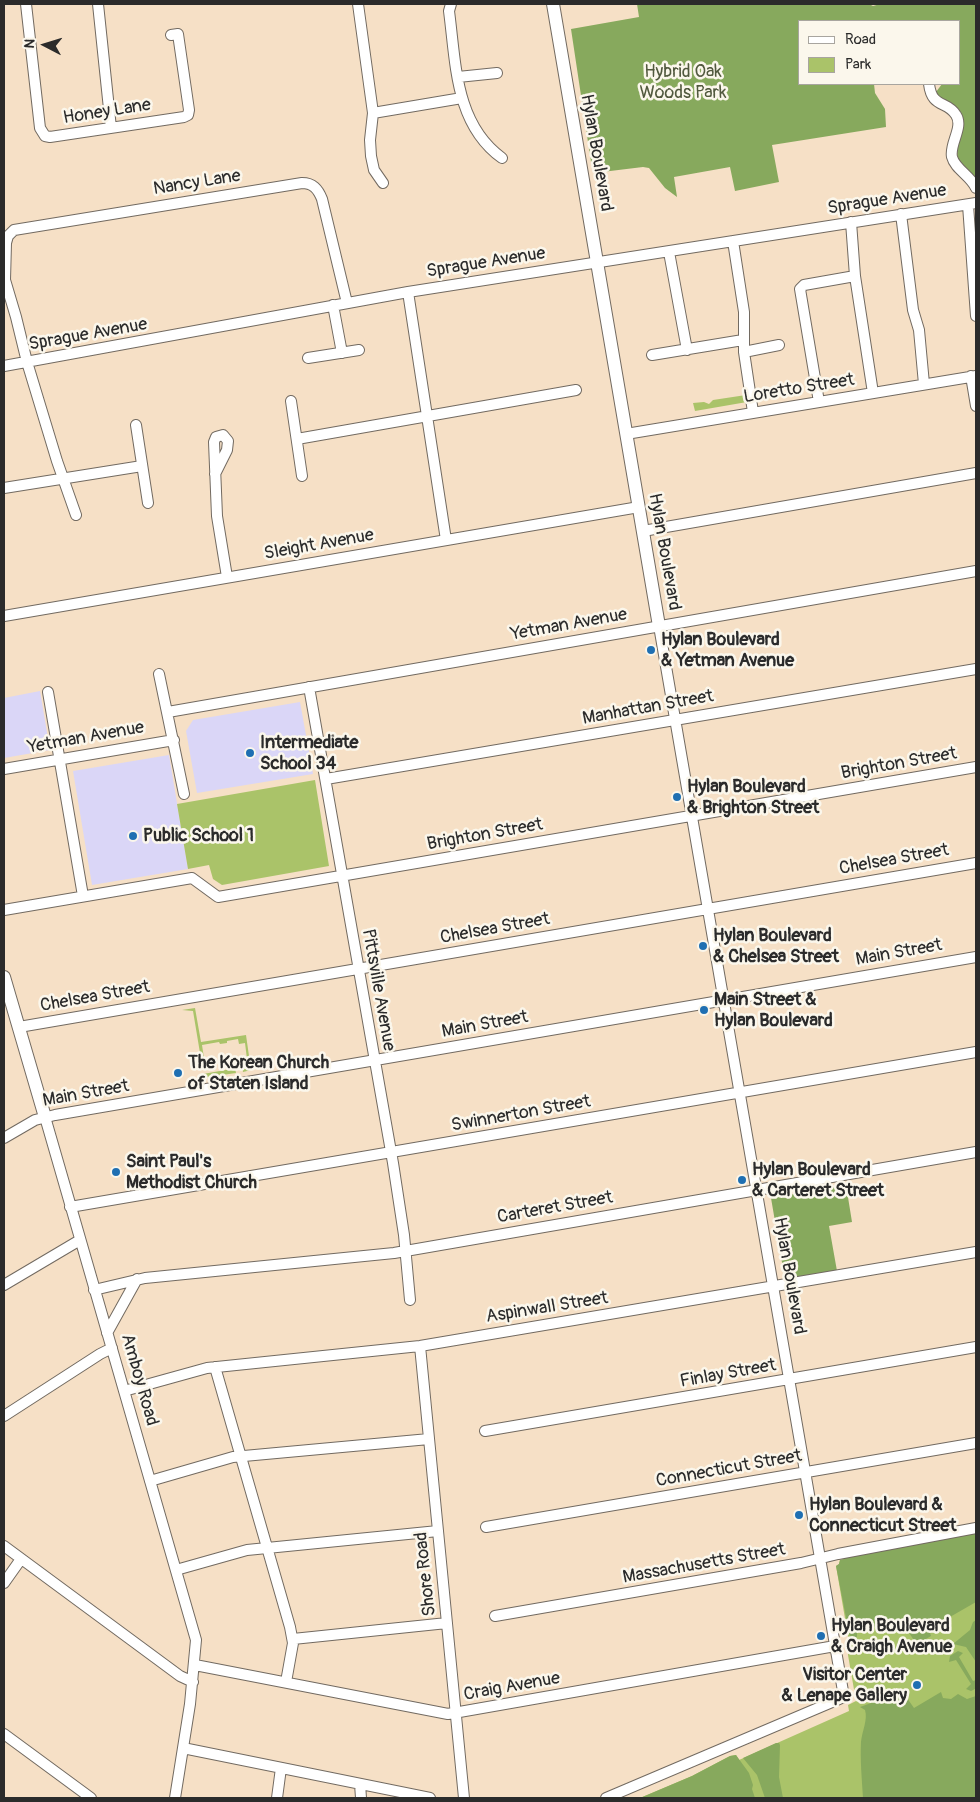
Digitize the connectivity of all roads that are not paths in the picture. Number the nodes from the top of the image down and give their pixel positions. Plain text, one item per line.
1 (26, 4) edge
2 (98, 4) edge
3 (358, 4) edge
4 (451, 4) edge
5 (553, 4) edge
6 (170, 35) dead end
7 (497, 72) dead end
8 (458, 77) junction
9 (929, 85) edge
10 (462, 98) junction
11 (372, 113) junction
12 (111, 128) junction
13 (502, 158) dead end
14 (383, 183) dead end
15 (976, 188) edge
16 (972, 204) edge
17 (901, 214) junction
18 (851, 222) junction
19 (733, 242) junction
20 (669, 252) junction
21 (597, 262) junction
22 (4, 276) edge
23 (855, 276) junction
24 (408, 292) junction
25 (347, 303) junction
26 (333, 305) junction
27 (976, 316) edge
28 (743, 340) junction
29 (779, 345) dead end
30 (359, 350) dead end
31 (687, 350) junction
32 (744, 352) junction
33 (342, 353) junction
34 (652, 355) dead end
35 (308, 358) dead end
36 (27, 362) junction
37 (4, 366) edge
38 (974, 376) edge
39 (924, 384) junction
40 (576, 390) dead end
41 (873, 393) junction
42 (291, 401) dead end
43 (820, 402) junction
44 (976, 406) edge
45 (754, 412) junction
46 (427, 416) junction
47 (136, 425) dead end
48 (626, 434) junction
49 (296, 439) junction
50 (142, 466) junction
51 (215, 474) dead end
52 (976, 474) edge
53 (302, 476) dead end
54 (62, 478) junction
55 (4, 488) edge
56 (148, 503) dead end
57 (639, 507) junction
58 (76, 515) dead end
59 (643, 531) junction
60 (446, 540) junction
61 (976, 571) edge
62 (227, 577) junction
63 (4, 616) edge
64 (659, 626) junction
65 (976, 669) edge
66 (159, 674) dead end
67 (309, 687) junction
68 (48, 692) dead end
69 (168, 712) junction
70 (676, 720) junction
71 (174, 740) junction
72 (59, 759) junction
73 (976, 767) edge
74 (4, 768) edge
75 (326, 780) junction
76 (184, 794) dead end
77 (692, 816) junction
78 (976, 863) edge
79 (342, 875) junction
80 (83, 896) junction
81 (708, 908) junction
82 (4, 910) edge
83 (976, 957) edge
84 (358, 969) junction
85 (4, 977) edge
86 (724, 1000) junction
87 (19, 1027) junction
88 (976, 1052) edge
89 (374, 1060) junction
90 (740, 1093) junction
91 (45, 1117) junction
92 (4, 1138) edge
93 (976, 1152) edge
94 (391, 1153) junction
95 (756, 1191) junction
96 (70, 1207) junction
97 (80, 1240) junction
98 (406, 1250) junction
99 (976, 1252) edge
100 (137, 1279) junction
101 (4, 1285) edge
102 (773, 1287) junction
103 (94, 1290) junction
104 (410, 1300) dead end
105 (107, 1333) junction
106 (420, 1346) junction
107 (112, 1348) junction
108 (976, 1348) edge
109 (215, 1367) junction
110 (789, 1380) junction
111 (124, 1391) junction
112 (4, 1416) edge
113 (486, 1431) dead end
114 (429, 1439) junction
115 (976, 1443) edge
116 (241, 1456) junction
117 (805, 1473) junction
118 (150, 1480) junction
119 (486, 1527) dead end
120 (976, 1528) edge
121 (438, 1531) junction
122 (4, 1546) edge
123 (268, 1548) junction
124 (820, 1558) junction
125 (21, 1559) junction
126 (176, 1570) junction
127 (4, 1583) edge
128 (495, 1616) dead end
129 (447, 1623) junction
130 (293, 1639) junction
131 (835, 1646) junction
132 (195, 1665) junction
133 (193, 1682) junction
134 (286, 1682) junction
135 (456, 1713) junction
136 (4, 1734) edge
137 (183, 1748) junction
138 (281, 1768) junction
139 (360, 1784) junction
140 (91, 1798) edge
141 (174, 1798) edge
142 (277, 1798) edge
143 (360, 1798) edge
144 (430, 1798) edge
145 (464, 1798) edge
146 (606, 1798) edge

1 - 12 street, Honey Lane
2 - 12 street
3 - 11 street
4 - 8 street
5 - 21 main road, Hylan Boulevard
6 - 12 street, Honey Lane
7 - 8 street
8 - 10 street
9 - 15 street
10 - 11 street
10 - 13 street
11 - 14 street
16 - 17 street, Sprague Avenue
16 - 27 street
17 - 18 street, Sprague Avenue
17 - 39 street
18 - 19 street, Sprague Avenue
18 - 23 street
19 - 20 street, Sprague Avenue
19 - 28 street
20 - 21 street, Sprague Avenue
20 - 31 street
21 - 24 street, Sprague Avenue
21 - 48 main road, Hylan Boulevard
22 - 25 street, Nancy Lane
22 - 36 street, Nancy Lane
23 - 41 street
23 - 43 street
24 - 25 street, Sprague Avenue
24 - 46 street
25 - 26 street, Sprague Avenue
26 - 33 street
26 - 36 street, Sprague Avenue
28 - 31 street
28 - 32 street
29 - 32 street
30 - 33 street
31 - 34 street
32 - 45 street
33 - 35 street
36 - 37 street, Sprague Avenue
36 - 54 street, Nancy Lane
38 - 39 street, Loretto Street
38 - 44 street
39 - 41 street, Loretto Street
40 - 46 street
41 - 43 street, Loretto Street
42 - 49 street
43 - 45 street, Loretto Street
45 - 48 street, Loretto Street
46 - 49 street
46 - 60 street
47 - 50 street
48 - 57 main road, Hylan Boulevard
49 - 53 street
50 - 54 street
50 - 56 street
51 - 62 street
52 - 59 street
54 - 55 street
54 - 58 street, Nancy Lane
57 - 59 main road, Hylan Boulevard
57 - 60 street, Sleight Avenue
59 - 64 main road, Hylan Boulevard
60 - 62 street, Sleight Avenue
61 - 64 street, Yetman Avenue
62 - 63 street, Sleight Avenue
64 - 67 street, Yetman Avenue
64 - 70 street, Hylan Boulevard
65 - 70 street, Manhattan Street
66 - 69 street
67 - 69 street, Yetman Avenue
67 - 75 street, Pittsville Avenue
68 - 72 street
69 - 71 street
70 - 75 street, Manhattan Street
70 - 77 street, Hylan Boulevard
71 - 72 street, Yetman Avenue
71 - 76 street
72 - 74 street, Yetman Avenue
72 - 80 street
73 - 77 street, Brighton Street
75 - 79 street, Pittsville Avenue
77 - 79 street, Brighton Street
77 - 81 street, Hylan Boulevard
78 - 81 street, Chelsea Street
79 - 80 street, Brighton Street
79 - 84 street, Pittsville Avenue
80 - 82 street, Brighton Street
81 - 84 street, Chelsea Street
81 - 86 street, Hylan Boulevard
83 - 86 street, Main Street
84 - 87 street, Chelsea Street
84 - 89 street, Pittsville Avenue
85 - 87 main road, Amboy Road
86 - 89 street, Main Street
86 - 90 street, Hylan Boulevard
87 - 91 main road, Amboy Road
88 - 90 street, Swinnerton Street
89 - 91 street, Main Street
89 - 94 street, Pittsville Avenue
90 - 94 street, Swinnerton Street
90 - 95 street, Hylan Boulevard
91 - 92 street, Main Street
91 - 96 street, Amboy Road
93 - 95 street, Carteret Street
94 - 96 street, Swinnerton Street
94 - 98 street, Pittsville Avenue
95 - 98 street, Carteret Street
95 - 102 street, Hylan Boulevard
96 - 97 street, Amboy Road
97 - 101 street
97 - 103 street, Amboy Road
98 - 100 street, Carteret Street
98 - 104 street, Pittsville Avenue
99 - 102 street, Aspinwall Street
100 - 103 street, Carteret Street
100 - 105 street
102 - 106 street, Aspinwall Street
102 - 110 street, Hylan Boulevard
103 - 105 street, Amboy Road
105 - 107 street, Amboy Road
106 - 109 street, Aspinwall Street
106 - 114 street, Shore Road
107 - 111 street, Amboy Road
107 - 112 street
108 - 110 street, Finlay Street
109 - 111 street, Aspinwall Street
109 - 116 street
110 - 113 street, Finlay Street
110 - 117 street, Hylan Boulevard
111 - 118 street, Amboy Road
114 - 116 street
114 - 121 street, Shore Road
115 - 117 street, Connecticut Street
116 - 118 street
116 - 123 street
117 - 119 street, Connecticut Street
117 - 124 street, Hylan Boulevard
118 - 126 street, Amboy Road
120 - 124 street, Massachusetts Street
121 - 123 street
121 - 129 street, Shore Road
122 - 125 street
123 - 126 street
123 - 130 street
124 - 128 street, Massachusetts Street
124 - 131 street, Hylan Boulevard
125 - 127 street
125 - 133 street
126 - 132 street, Amboy Road
129 - 130 street
129 - 135 street, Shore Road
130 - 134 street
131 - 135 street, Craig Avenue
131 - 146 street, Hylan Boulevard
132 - 133 street, Amboy Road
132 - 134 street, Craig Avenue
133 - 137 street, Amboy Road
134 - 135 street, Craig Avenue
135 - 145 street, Shore Road
136 - 140 street
137 - 138 street
137 - 141 street, Amboy Road
138 - 139 street
138 - 142 street
139 - 143 street
139 - 144 street

